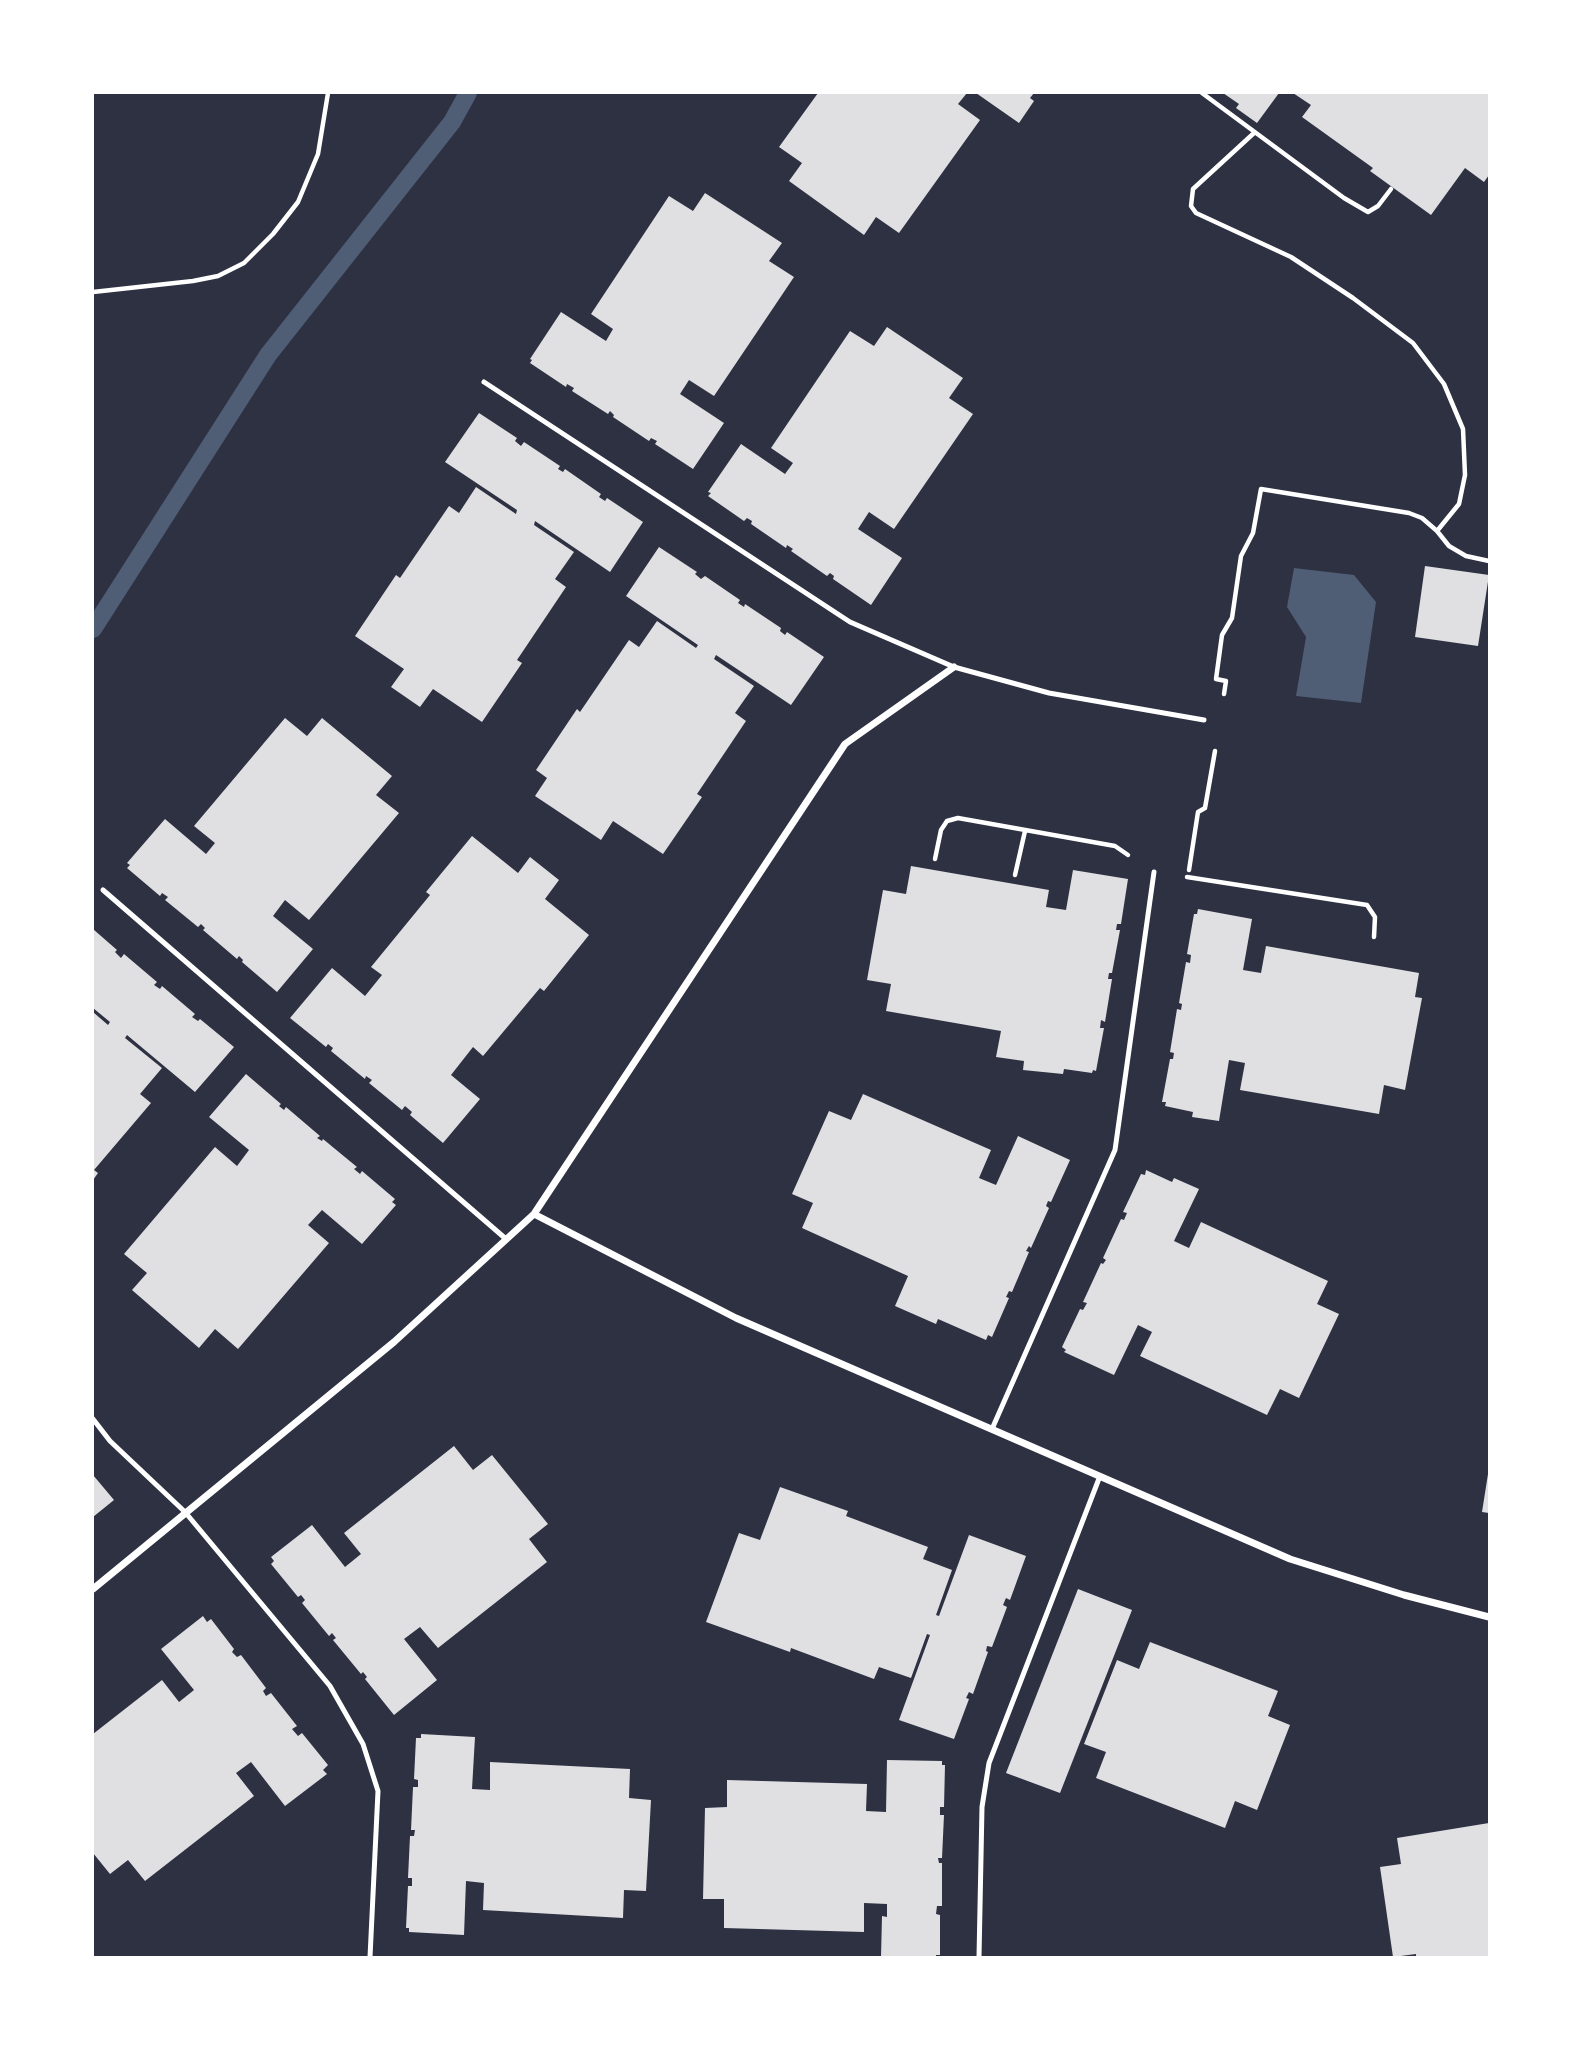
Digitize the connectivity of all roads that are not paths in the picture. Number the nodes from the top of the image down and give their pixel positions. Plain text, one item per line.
1 (484, 382) dead end
2 (954, 667) junction
3 (1204, 720) dead end
4 (1154, 872) road end
5 (103, 890) dead end
6 (534, 1214) junction
7 (506, 1239) junction
8 (93, 1419) edge
9 (992, 1429) junction
10 (1100, 1476) junction
11 (185, 1512) junction
12 (93, 1589) edge
13 (1489, 1618) edge
14 (370, 1957) edge
15 (979, 1957) edge

1 - 2 lane
2 - 3 lane
2 - 6 street
4 - 9 lane
5 - 7 lane
6 - 7 street
6 - 9 street
7 - 11 street
8 - 11 lane
9 - 10 street
10 - 13 street
10 - 15 lane
11 - 12 street
11 - 14 lane

